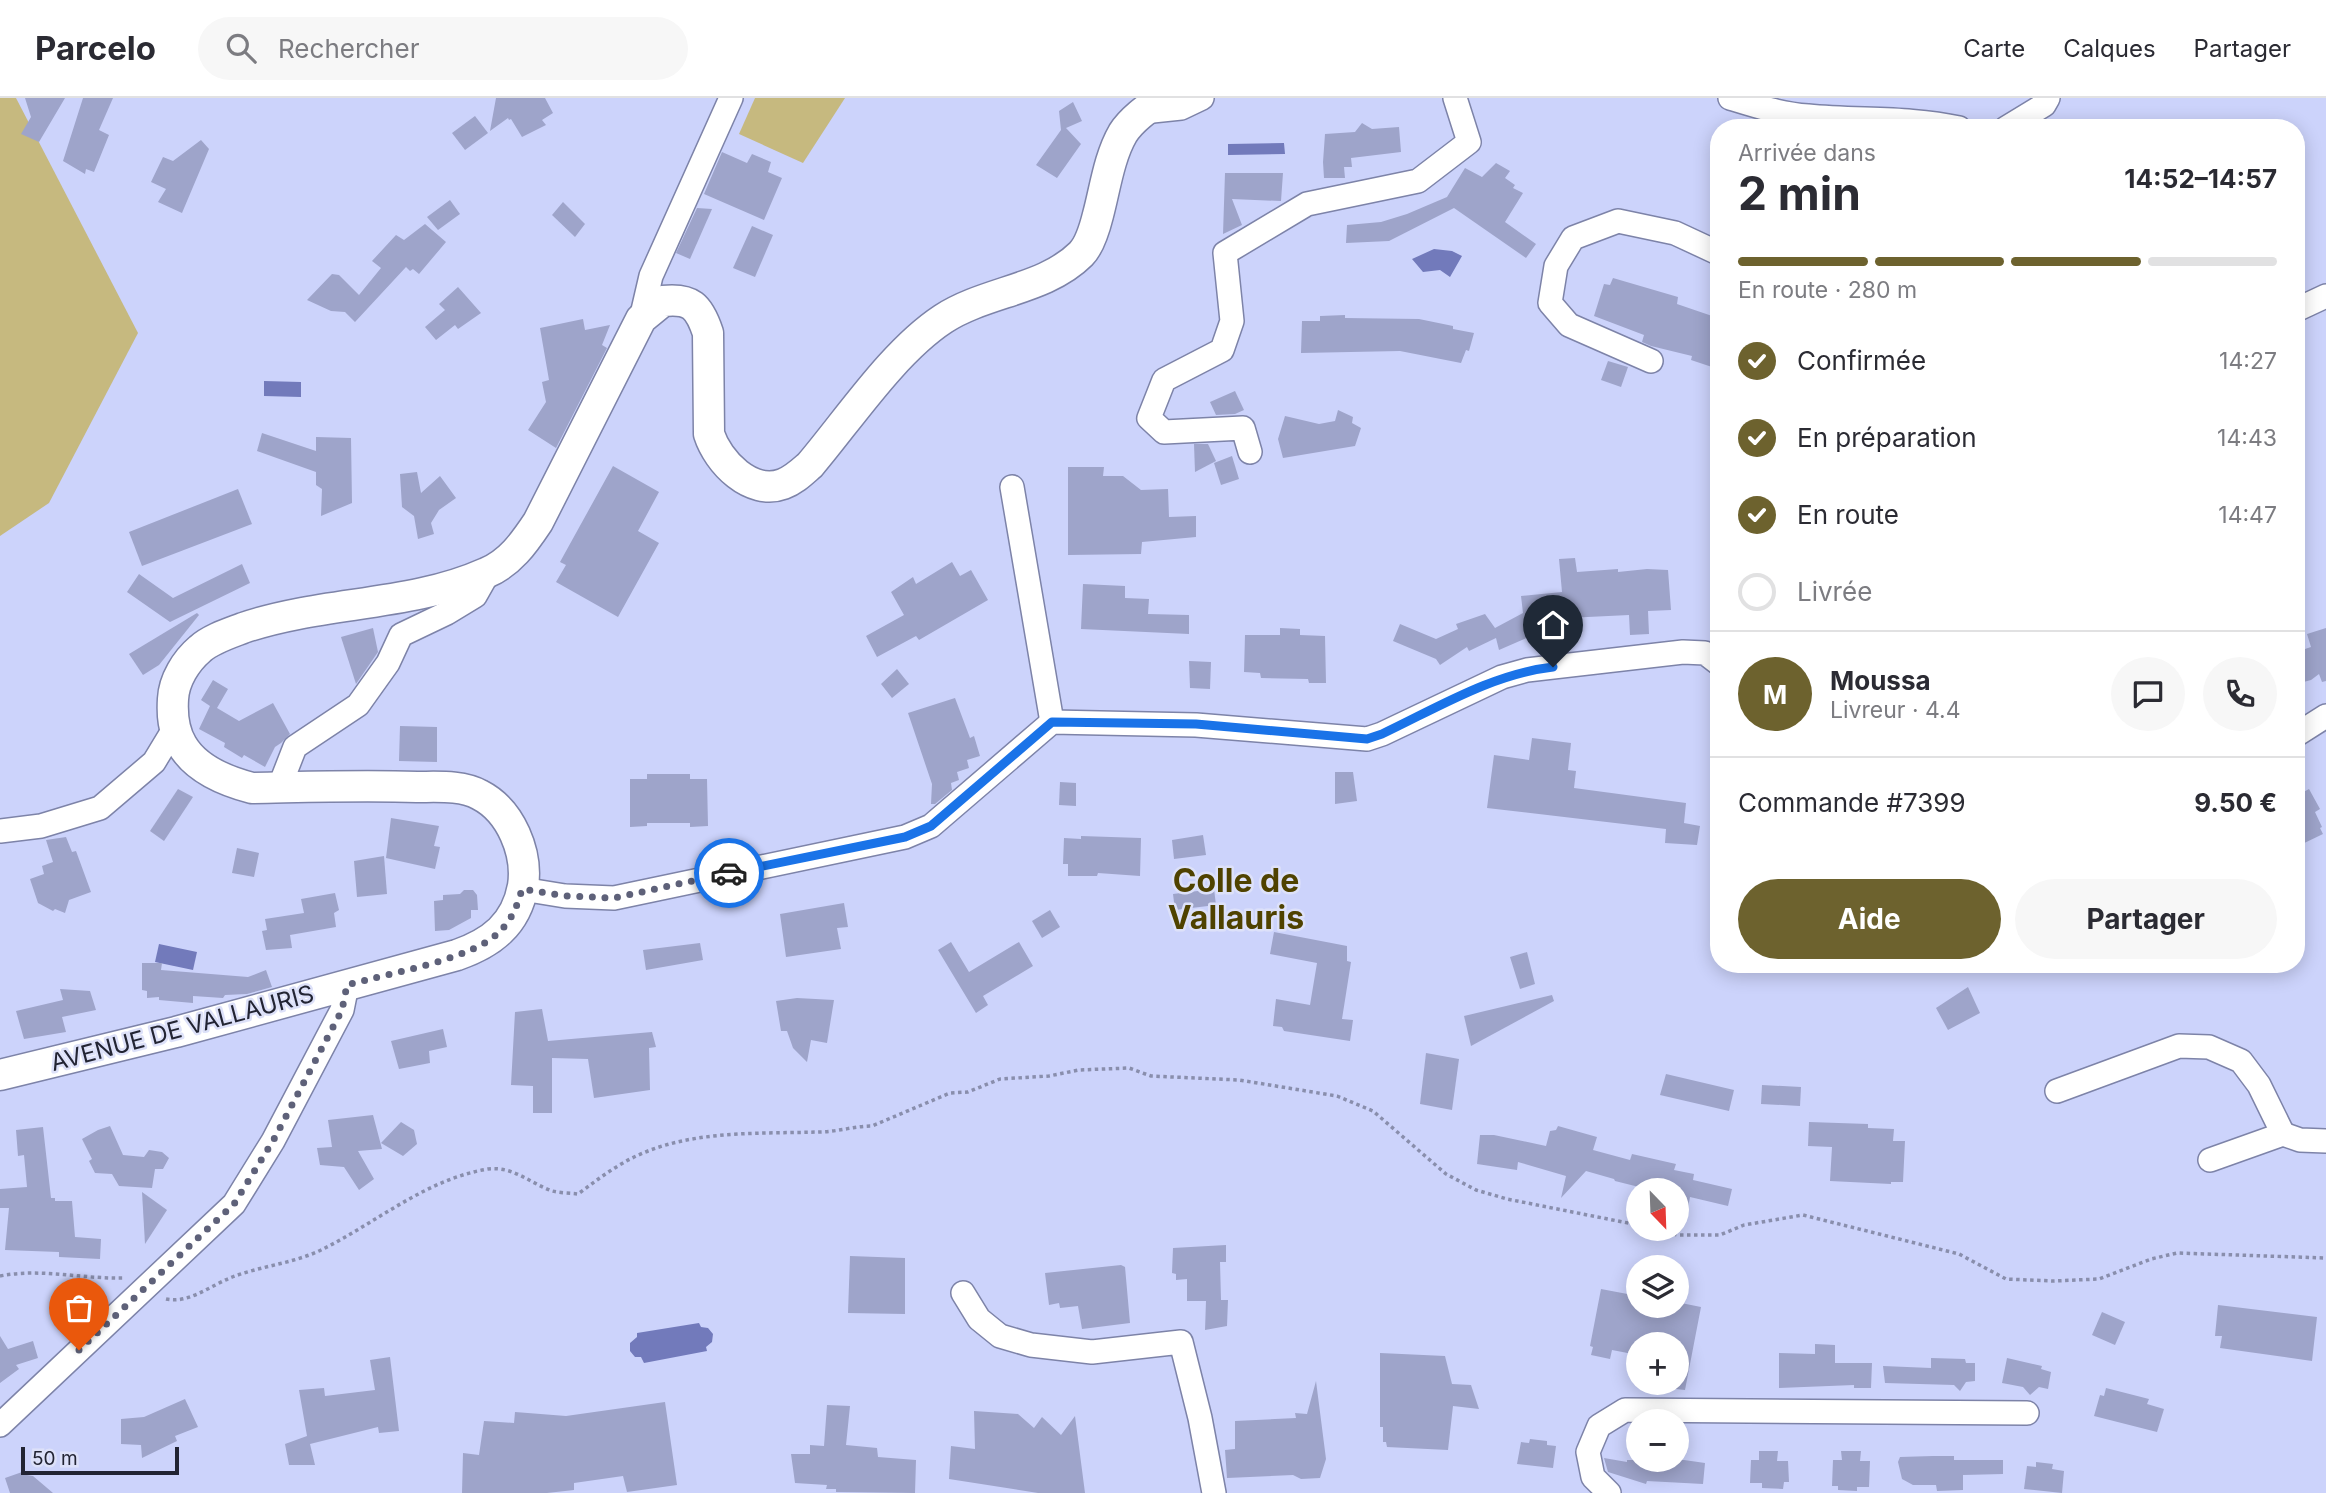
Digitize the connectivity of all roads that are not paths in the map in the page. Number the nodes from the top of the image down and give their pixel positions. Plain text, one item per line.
1 (730, 98) edge
2 (1202, 98) edge
3 (1455, 98) edge
4 (1730, 98) edge
5 (2048, 98) edge
6 (1153, 105) edge
7 (1844, 119) edge
8 (2021, 119) edge
9 (1710, 249) edge
10 (2326, 296) edge
11 (2305, 306) edge
12 (641, 319) junction
13 (1651, 361) dead end
14 (1250, 452) dead end
15 (1012, 487) dead end
16 (488, 573) junction
17 (1710, 657) edge
18 (2326, 716) edge
19 (1052, 722) junction
20 (174, 729) junction
21 (2305, 729) edge
22 (279, 788) junction
23 (0, 831) edge
24 (522, 889) junction
25 (347, 985) junction
26 (0, 1075) edge
27 (2057, 1091) dead end
28 (2283, 1134) junction
29 (2326, 1141) edge
30 (2210, 1160) dead end
31 (963, 1293) dead end
32 (2027, 1413) dead end
33 (0, 1425) edge
34 (1214, 1493) edge
35 (1609, 1493) edge

1 - 12 street
2 - 6 street
3 - 14 street
4 - 7 street
5 - 8 street
6 - 12 main road
9 - 13 street
10 - 11 street
12 - 16 main road, AVENUE DE VALLAURIS
15 - 19 street
16 - 20 main road, AVENUE DE VALLAURIS
16 - 22 street
17 - 19 street
18 - 21 street
19 - 24 street
20 - 22 main road, AVENUE DE VALLAURIS
20 - 23 street
22 - 24 main road, AVENUE DE VALLAURIS
24 - 25 main road, AVENUE DE VALLAURIS
25 - 26 main road, AVENUE DE VALLAURIS
25 - 33 street
27 - 28 street
28 - 29 street
28 - 30 street
31 - 34 street
32 - 35 street

